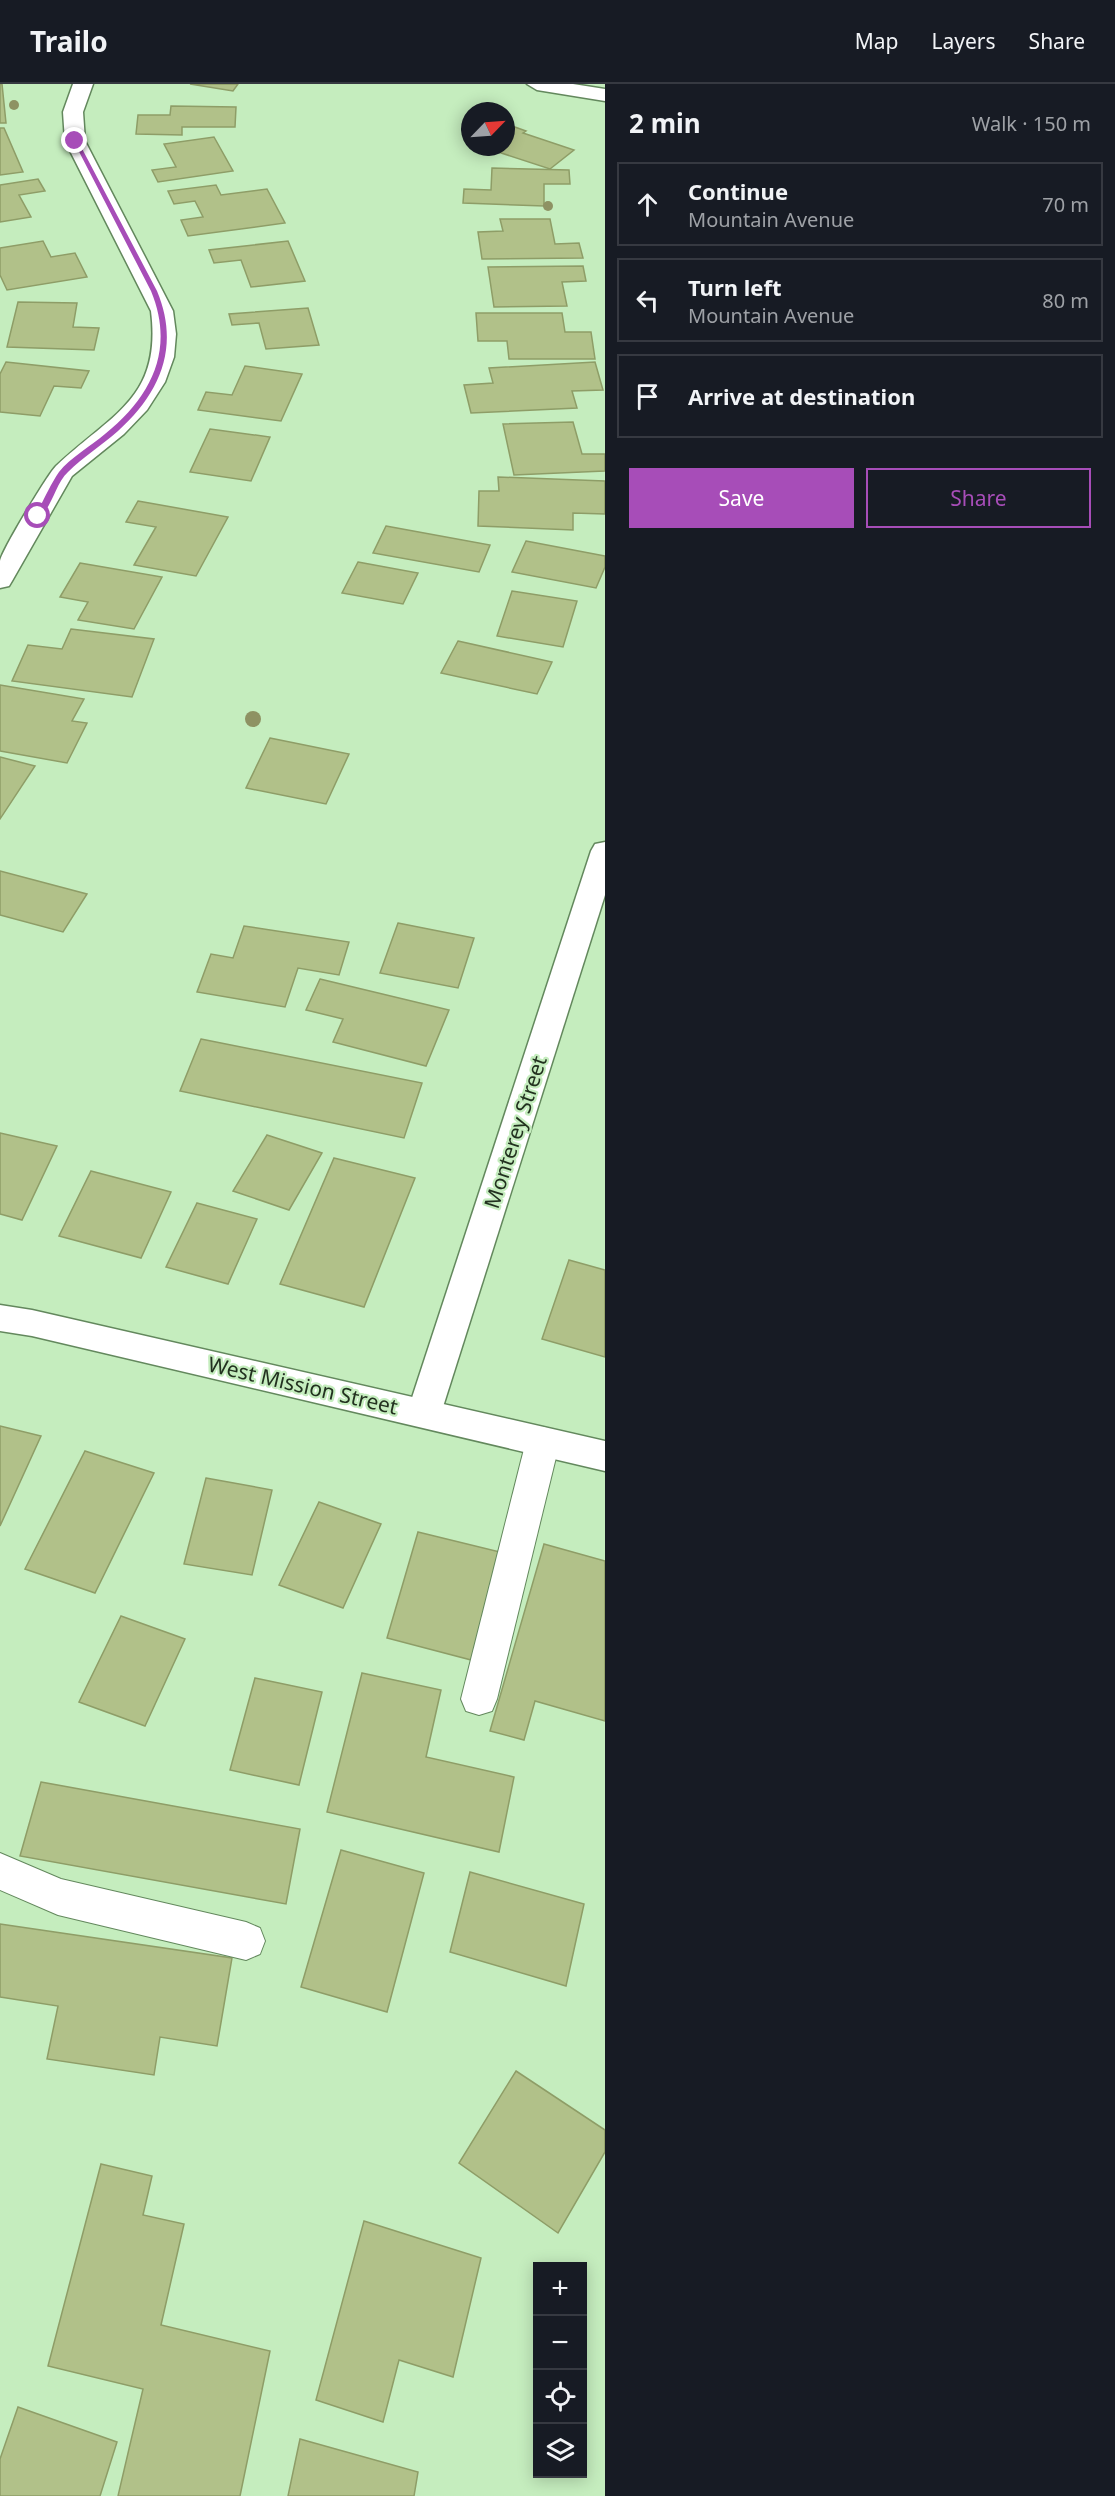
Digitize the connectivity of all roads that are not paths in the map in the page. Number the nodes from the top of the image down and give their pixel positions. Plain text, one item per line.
1 (83, 84) edge
2 (537, 84) edge
3 (605, 95) edge
4 (0, 581) edge
5 (605, 851) edge
6 (0, 1318) edge
7 (424, 1413) junction
8 (543, 1442) junction
9 (605, 1456) edge
10 (479, 1699) dead end
11 (0, 1870) edge
12 (246, 1941) dead end

1 - 4 street
2 - 3 street
5 - 7 street, Monterey Street
6 - 7 street, West Mission Street
7 - 8 street, West Mission Street
8 - 9 street, West Mission Street
8 - 10 lane
11 - 12 lane

